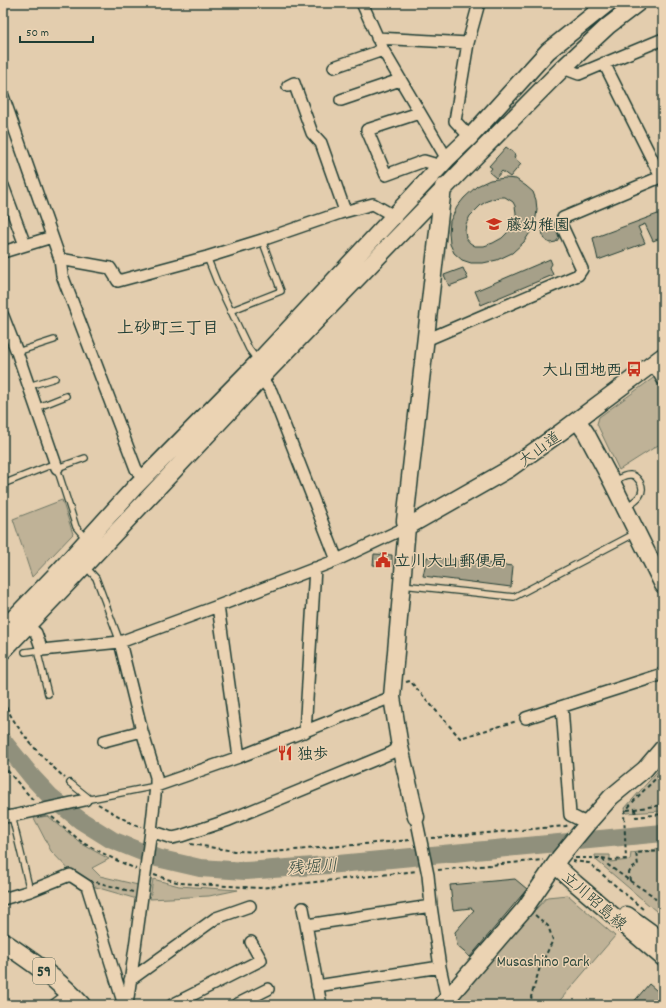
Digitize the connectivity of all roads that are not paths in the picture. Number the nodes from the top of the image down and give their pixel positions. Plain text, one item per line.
1 (362, 3) edge
2 (479, 3) edge
3 (608, 3) edge
4 (638, 3) edge
5 (377, 38) junction
6 (663, 39) edge
7 (468, 43) junction
8 (382, 50) junction
9 (604, 63) junction
10 (334, 67) dead end
11 (563, 68) junction
12 (400, 80) junction
13 (288, 86) dead end
14 (3, 96) edge
15 (341, 100) dead end
16 (419, 112) junction
17 (470, 137) junction
18 (444, 163) junction
19 (662, 177) edge
20 (3, 186) edge
21 (443, 190) junction
22 (345, 211) junction
23 (394, 216) junction
24 (52, 237) junction
25 (262, 240) junction
26 (25, 245) junction
27 (3, 252) edge
28 (207, 257) junction
29 (60, 259) junction
30 (230, 311) junction
31 (3, 316) edge
32 (54, 340) dead end
33 (426, 340) junction
34 (17, 352) junction
35 (658, 360) edge
36 (258, 362) junction
37 (55, 378) dead end
38 (261, 378) junction
39 (663, 380) edge
40 (29, 386) junction
41 (66, 396) dead end
42 (36, 408) junction
43 (578, 420) junction
44 (85, 458) dead end
45 (56, 465) junction
46 (612, 482) junction
47 (3, 484) edge
48 (139, 484) junction
49 (140, 507) junction
50 (625, 508) junction
51 (407, 527) junction
52 (637, 533) junction
53 (87, 540) junction
54 (337, 560) junction
55 (85, 565) junction
56 (315, 568) junction
57 (64, 577) junction
58 (402, 585) junction
59 (663, 585) edge
60 (218, 606) junction
61 (27, 625) junction
62 (3, 629) edge
63 (120, 642) junction
64 (40, 650) junction
65 (3, 651) edge
66 (25, 652) dead end
67 (663, 674) edge
68 (392, 691) junction
69 (48, 694) dead end
70 (562, 707) junction
71 (526, 718) road end
72 (142, 730) junction
73 (305, 732) junction
74 (104, 740) dead end
75 (400, 747) junction
76 (663, 748) edge
77 (239, 757) junction
78 (70, 783) road end
79 (156, 786) junction
80 (88, 800) junction
81 (7, 817) edge
82 (416, 817) joint
83 (587, 825) junction
84 (150, 833) junction
85 (558, 860) junction
86 (30, 891) junction
87 (3, 899) edge
88 (250, 906) dead end
89 (431, 906) junction
90 (303, 908) dead end
91 (307, 925) junction
92 (663, 941) edge
93 (3, 942) edge
94 (251, 942) dead end
95 (663, 958) edge
96 (440, 967) junction
97 (130, 980) junction
98 (317, 986) junction
99 (268, 989) dead end
100 (76, 999) edge
101 (444, 1002) edge
102 (55, 1005) edge
103 (125, 1005) edge
104 (172, 1005) edge
105 (236, 1005) edge
106 (321, 1005) edge

1 - 5 street
2 - 7 street
3 - 17 street
4 - 11 street
5 - 7 street
5 - 8 street
6 - 9 street
7 - 17 street
8 - 10 street
8 - 12 street
9 - 11 street
9 - 19 street
11 - 21 street
12 - 15 street
12 - 16 street
13 - 22 street
14 - 24 street
16 - 18 street
16 - 18 street
17 - 18 street
18 - 21 street
18 - 23 street
19 - 33 street
20 - 26 street
21 - 33 street
21 - 38 street
22 - 23 street
22 - 25 street
23 - 36 street
24 - 26 street
24 - 29 street
25 - 28 street
25 - 30 lane
26 - 27 street
28 - 29 street
28 - 30 lane
29 - 48 street
30 - 36 lane
31 - 34 street
32 - 34 lane
33 - 51 street
34 - 40 street
35 - 39 street
35 - 43 street, 大山道
36 - 48 street
37 - 40 lane
38 - 49 street
38 - 54 street
40 - 42 street
41 - 42 lane
42 - 45 street
43 - 46 street
43 - 51 street, 大山道
44 - 45 lane
45 - 47 lane
45 - 53 lane
46 - 50 street
46 - 50 lane
48 - 49 street
48 - 53 street
49 - 55 street
50 - 52 street
51 - 54 street
51 - 58 street
52 - 58 lane
52 - 59 street
53 - 57 street
54 - 56 street
55 - 57 street
55 - 63 lane
56 - 60 street
56 - 73 street
57 - 61 street
57 - 62 street
58 - 68 street
60 - 63 street
60 - 77 street
61 - 64 street
61 - 65 street
63 - 64 street
63 - 72 street
64 - 66 lane
64 - 69 lane
67 - 70 street
68 - 73 street
68 - 75 street
70 - 71 street
70 - 83 street
72 - 74 street
72 - 79 street
73 - 77 street
75 - 82 street
75 - 84 street
76 - 83 street
77 - 79 street
78 - 80 lane
79 - 80 lane
79 - 84 street
80 - 81 street
81 - 86 lane
82 - 89 street
83 - 85 street
84 - 97 street
85 - 92 street, 立川昭島線
85 - 95 street, 立川昭島線
85 - 101 street
86 - 87 street
86 - 103 street
88 - 97 street
89 - 91 street
89 - 96 street
90 - 91 street
91 - 98 street
93 - 100 main road, 59
94 - 104 street
96 - 98 street
96 - 101 street
97 - 103 street
98 - 106 street
99 - 105 street
100 - 102 street

